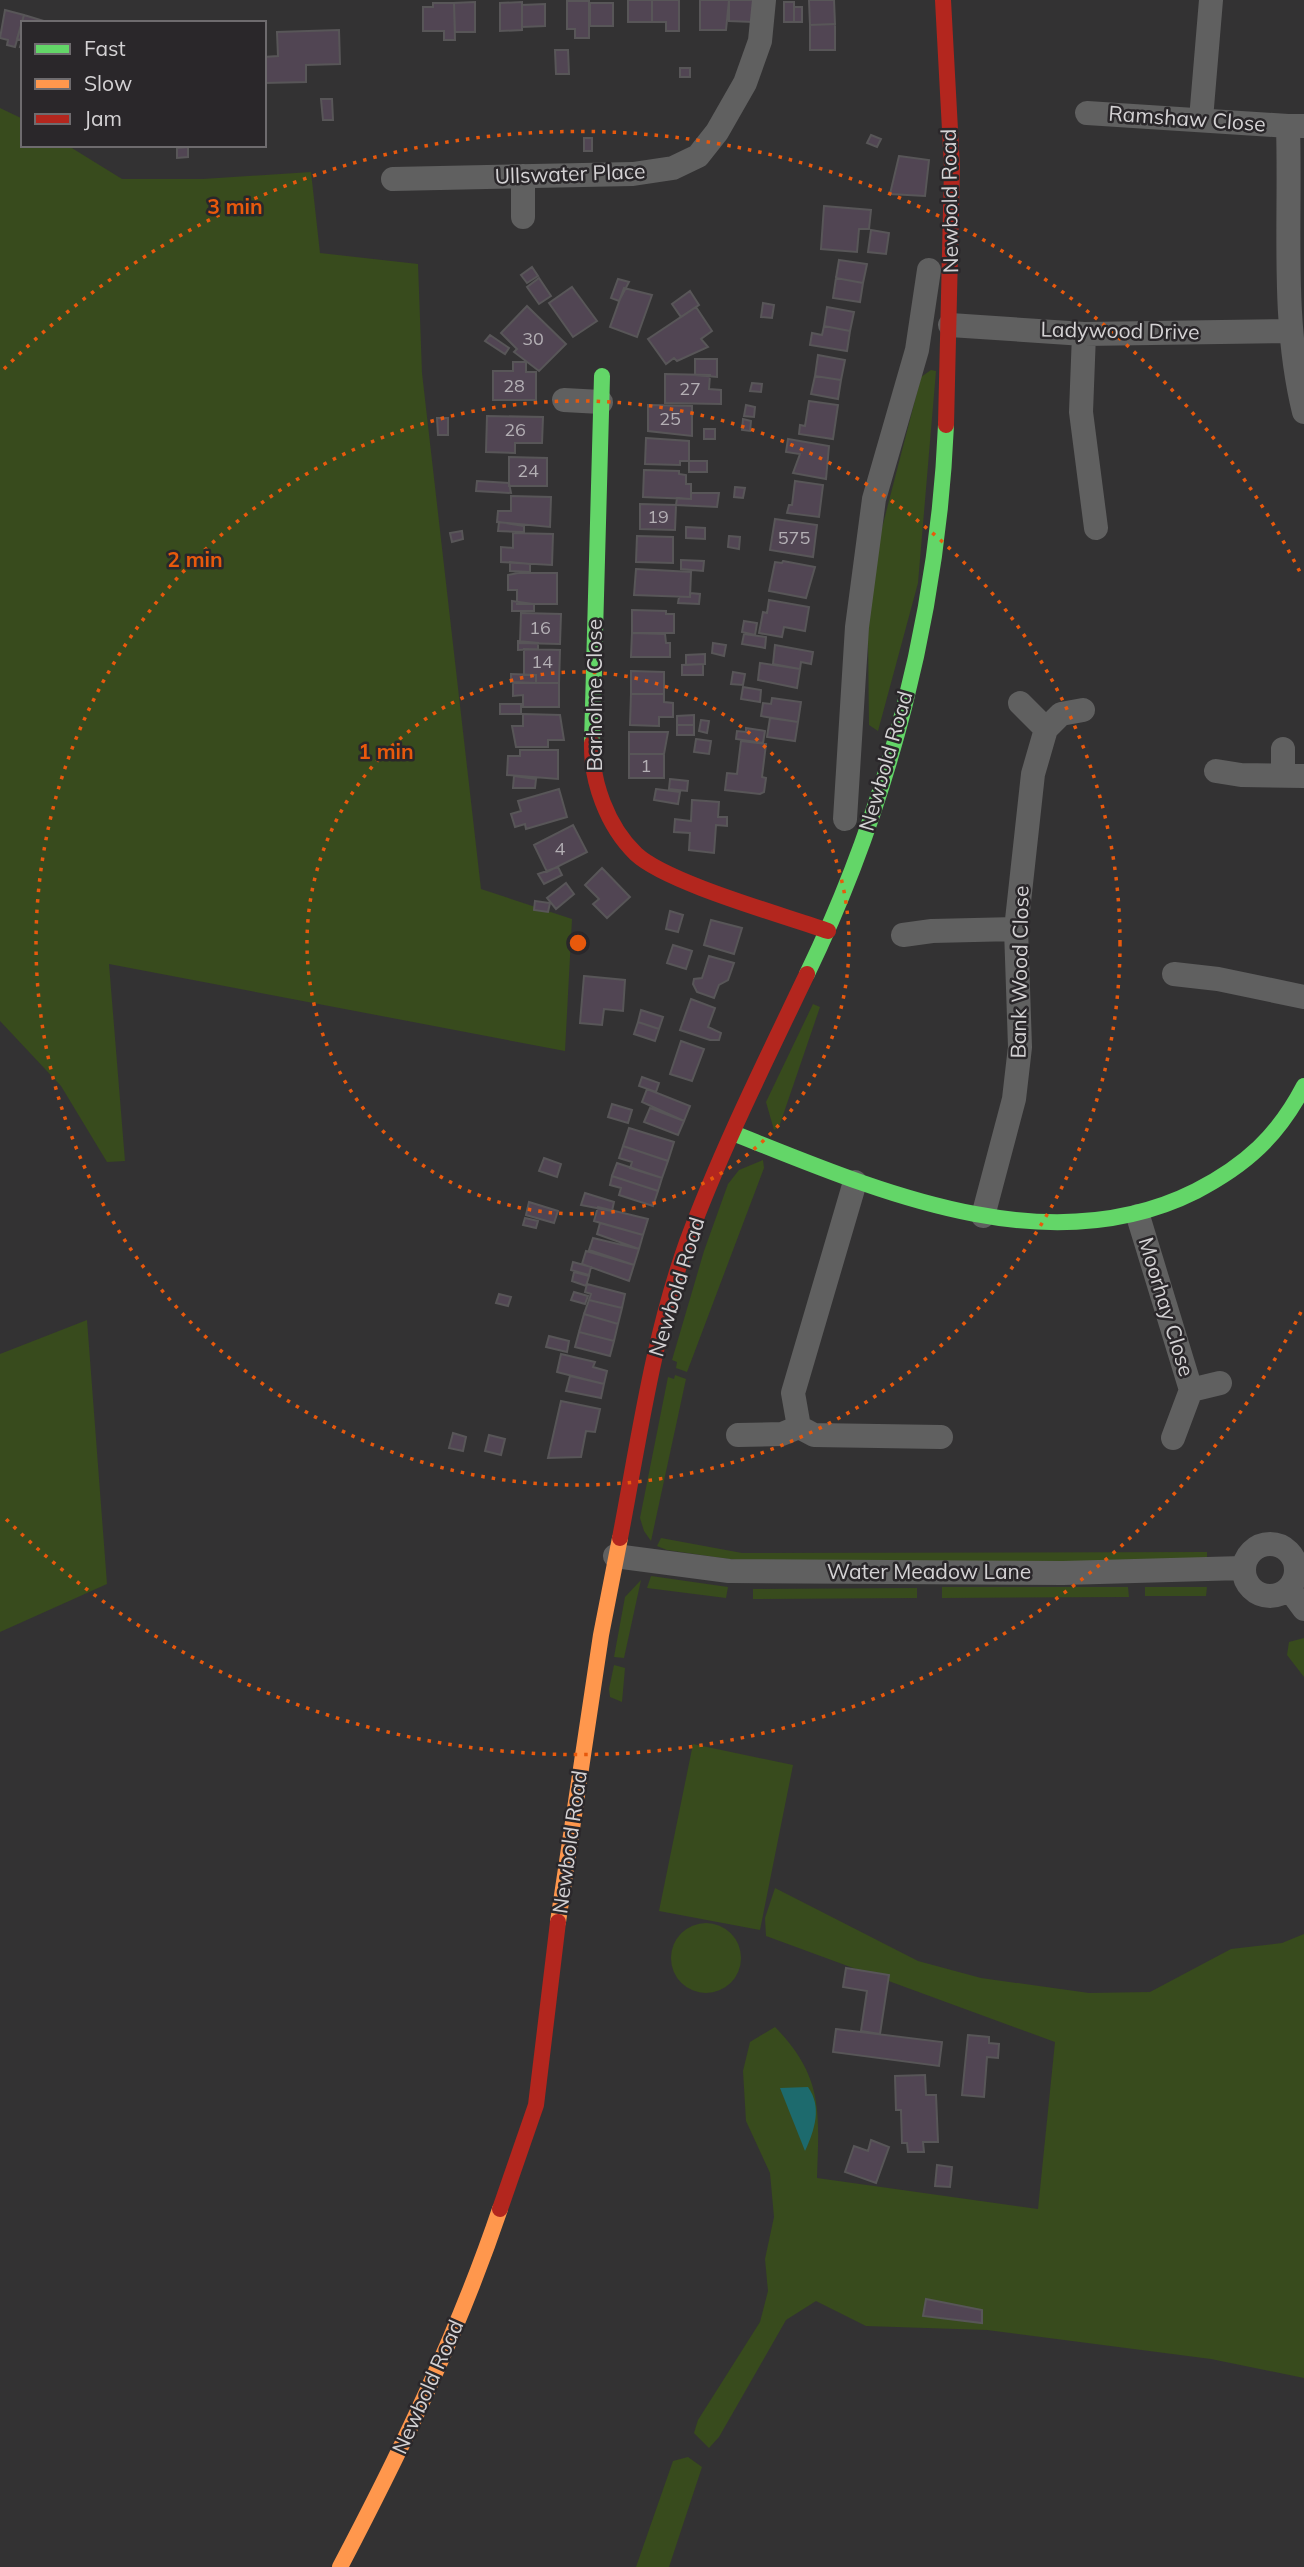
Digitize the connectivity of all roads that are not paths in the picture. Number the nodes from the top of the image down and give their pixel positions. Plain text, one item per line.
1 (764, 0) edge
2 (943, 0) edge
3 (1211, 0) edge
4 (1087, 113) dead end
5 (1201, 120) junction
6 (1296, 126) edge
7 (523, 176) junction
8 (393, 179) dead end
9 (523, 217) dead end
10 (929, 271) dead end
11 (950, 325) junction
12 (1290, 331) junction
13 (1084, 334) junction
14 (602, 376) dead end
15 (564, 400) dead end
16 (601, 402) junction
17 (1304, 412) edge
18 (1096, 528) dead end
19 (1020, 704) dead end
20 (1083, 710) dead end
21 (1046, 729) junction
22 (1283, 749) dead end
23 (1216, 771) dead end
24 (1293, 776) edge
25 (845, 819) dead end
26 (1016, 929) junction
27 (828, 931) junction
28 (903, 935) dead end
29 (1174, 974) dead end
30 (1304, 997) edge
31 (1304, 1086) edge
32 (1295, 1125) edge
33 (733, 1133) junction
34 (855, 1182) junction
35 (984, 1216) junction
36 (1139, 1216) junction
37 (1220, 1383) dead end
38 (1191, 1390) junction
39 (799, 1427) junction
40 (738, 1435) dead end
41 (941, 1437) dead end
42 (1173, 1438) dead end
43 (615, 1556) junction
44 (1243, 1568) junction
45 (1297, 1600) edge
46 (340, 2567) edge

1 - 7 street, Ullswater Place
2 - 11 main road, Newbold Road
3 - 5 street
4 - 5 street, Ramshaw Close
5 - 6 street, Ramshaw Close
6 - 12 street
7 - 8 street, Ullswater Place
7 - 9 street
10 - 25 street, Newbold Road
11 - 13 street, Ladywood Drive
11 - 27 main road, Newbold Road
12 - 13 street, Ladywood Drive
12 - 17 street
13 - 18 street
14 - 16 main road, Barholme Close
15 - 16 street
16 - 27 main road, Barholme Close
19 - 21 street
20 - 21 street
21 - 26 street, Bank Wood Close
22 - 24 street
23 - 24 street
26 - 28 street
26 - 35 street, Bank Wood Close
27 - 33 main road, Newbold Road
29 - 30 street
31 - 32 main road
32 - 36 main road
33 - 34 main road
33 - 43 main road, Newbold Road
34 - 35 main road
34 - 39 street
35 - 36 main road
36 - 38 street, Moorhay Close
37 - 38 street
38 - 42 street, Moorhay Close
39 - 40 street
39 - 41 street
43 - 44 street, Water Meadow Lane
43 - 46 main road, Newbold Road
44 - 45 street
44 - 45 street

